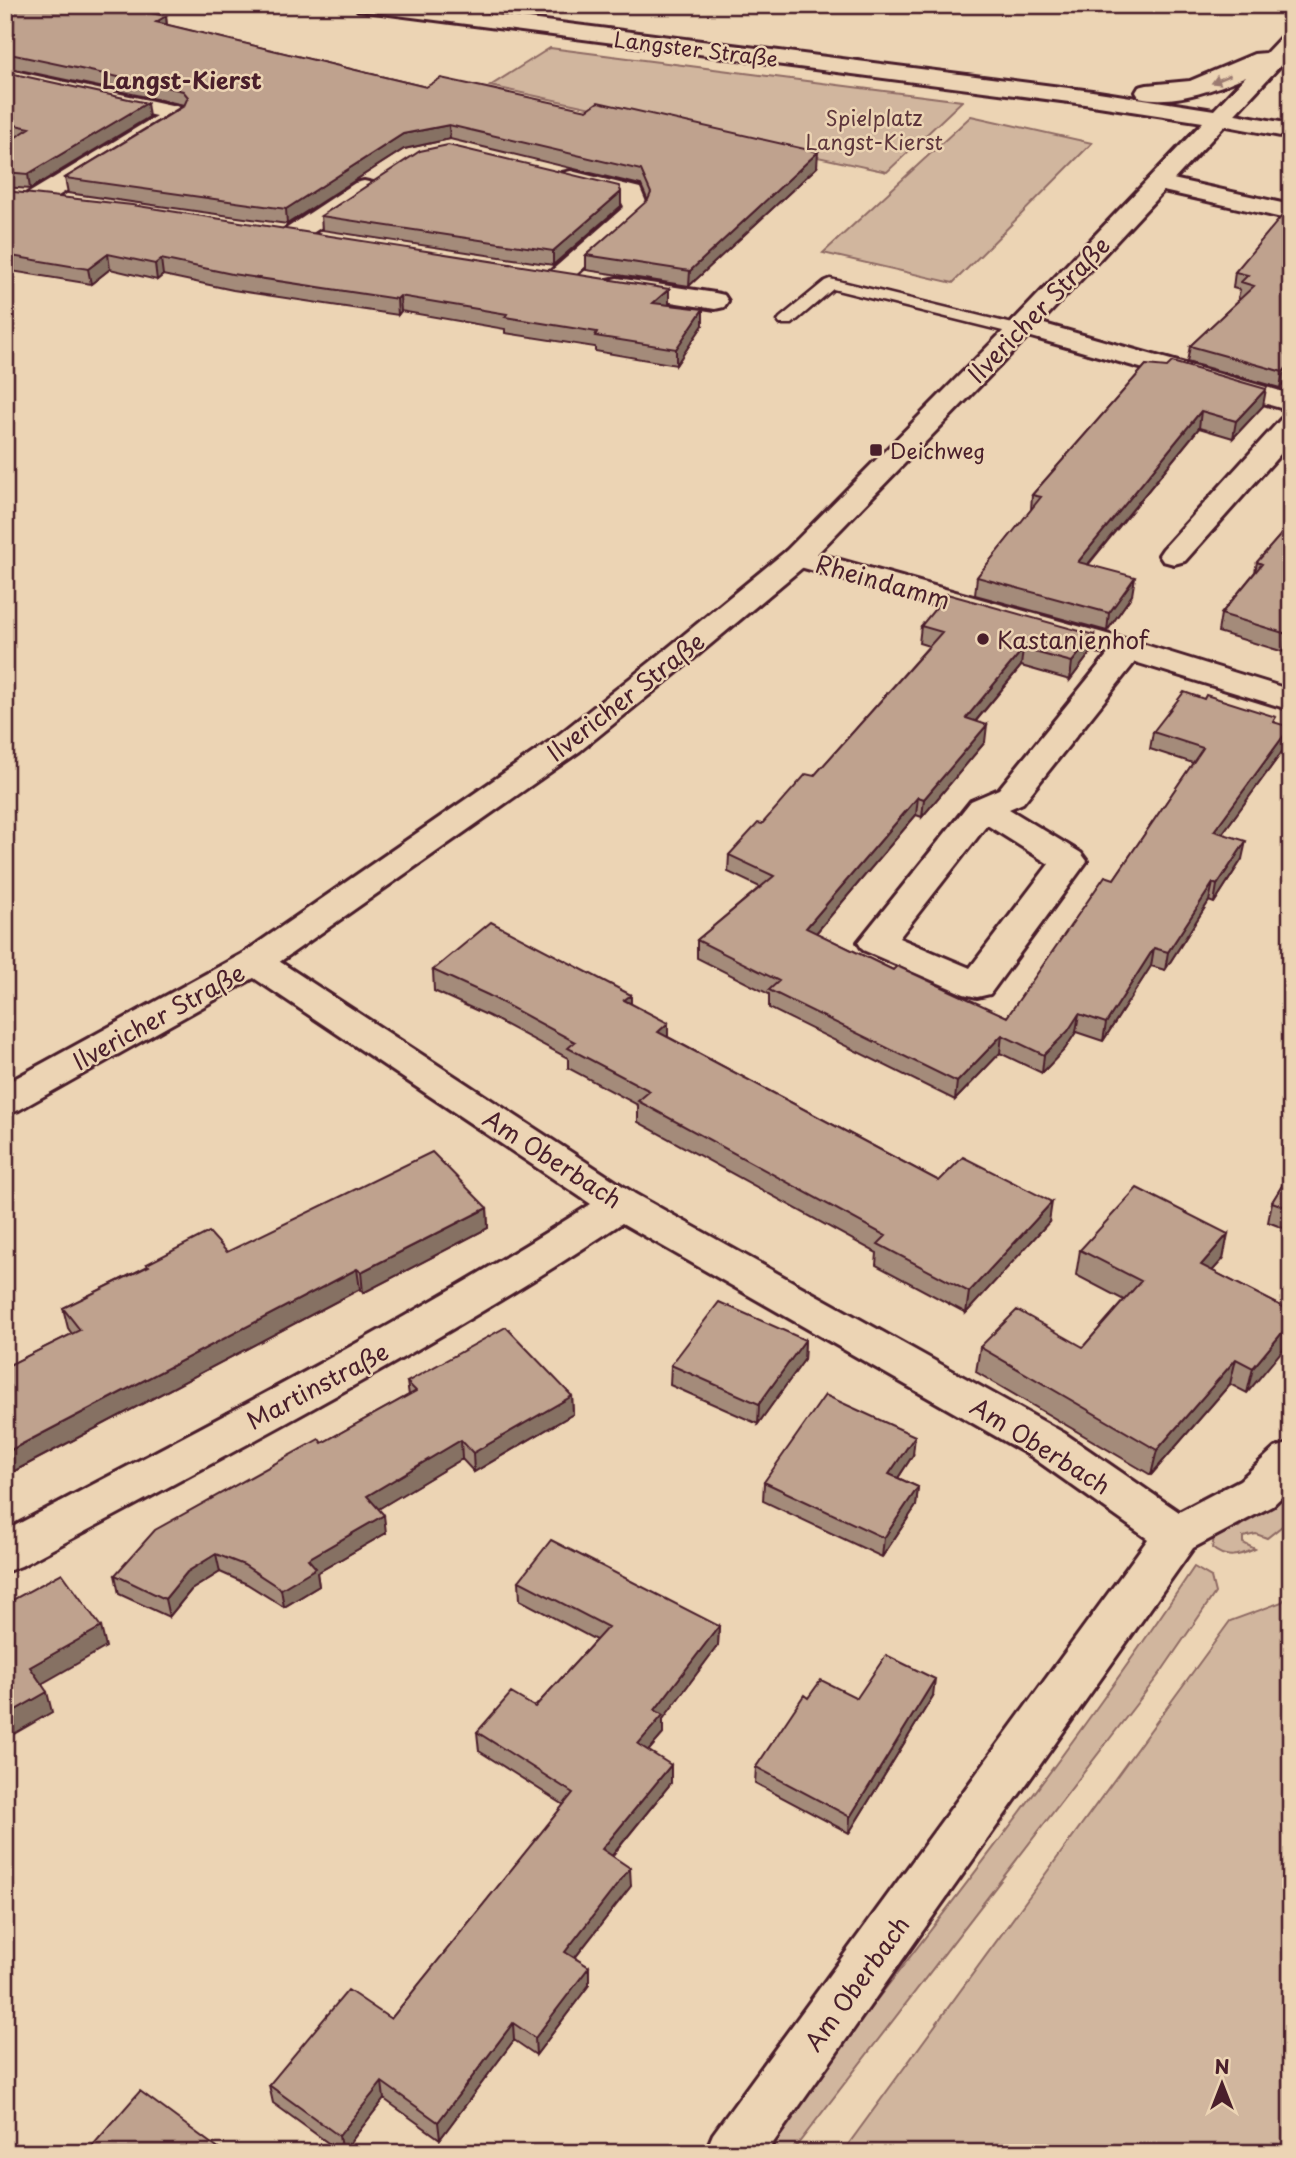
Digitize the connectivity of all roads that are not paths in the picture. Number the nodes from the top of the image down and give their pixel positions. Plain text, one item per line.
1 (366, 5) edge
2 (1287, 44) edge
3 (5, 76) edge
4 (1026, 90) junction
5 (1219, 118) junction
6 (1291, 131) edge
7 (543, 171) edge
8 (380, 177) edge
9 (1159, 183) junction
10 (73, 204) edge
11 (1291, 213) edge
12 (267, 231) edge
13 (293, 235) junction
14 (333, 242) edge
15 (532, 272) edge
16 (559, 276) junction
17 (715, 301) dead end
18 (786, 321) dead end
19 (1021, 328) junction
20 (1291, 403) edge
21 (1291, 425) edge
22 (1174, 555) dead end
23 (797, 557) junction
24 (1128, 650) junction
25 (1291, 700) edge
26 (983, 808) junction
27 (255, 962) junction
28 (5, 1101) edge
29 (621, 1203) junction
30 (1291, 1460) edge
31 (1177, 1535) junction
32 (5, 1553) edge
33 (733, 2153) edge

1 - 4 street, Langster Straße
2 -> 4 street, Langster Straße
2 - 5 street, Ilvericher Straße
3 - 10 street
4 - 5 street, Langster Straße
5 - 6 street, Langster Straße
5 - 9 street, Ilvericher Straße
7 - 16 street
8 - 13 street
9 - 11 street
9 - 19 street, Ilvericher Straße
12 - 13 street
13 - 14 street
15 - 16 street
16 - 17 street
18 - 19 lane
19 - 20 street
19 - 23 street, Ilvericher Straße
21 - 22 street
23 - 24 street, Rheindamm
23 - 27 street, Ilvericher Straße
24 - 25 street, Rheindamm
24 - 26 street
26 - 26 street
27 - 28 street, Ilvericher Straße
27 - 29 street, Am Oberbach
29 - 31 street, Am Oberbach
29 - 32 street, Martinstraße
30 - 31 street
31 - 33 street, Am Oberbach

